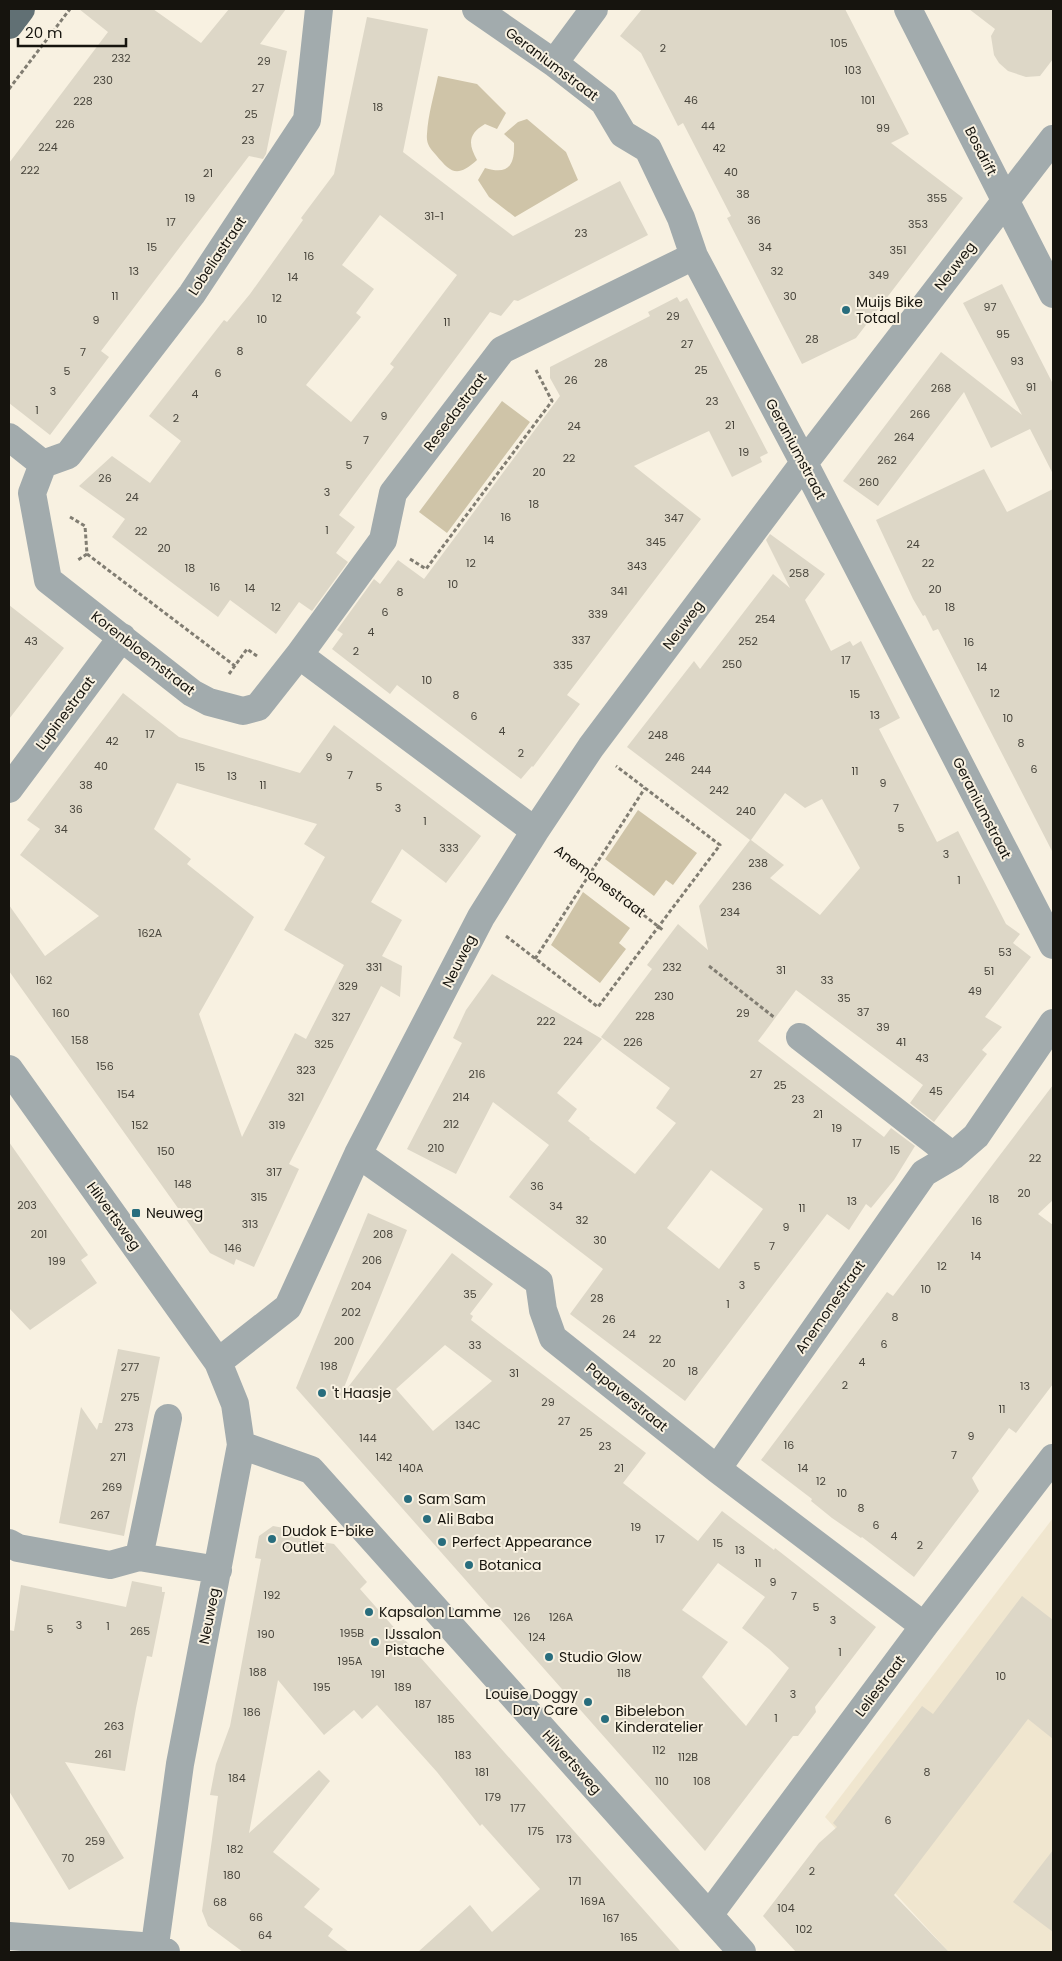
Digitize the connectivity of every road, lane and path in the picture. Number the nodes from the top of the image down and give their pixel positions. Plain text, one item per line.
1 (21, 9) edge
2 (70, 9) edge
3 (319, 9) edge
4 (476, 9) edge
5 (594, 9) edge
6 (908, 9) edge
7 (9, 25) edge
8 (554, 62) junction
9 (9, 89) edge
10 (1053, 139) edge
11 (1006, 201) junction
12 (694, 256) junction
13 (1053, 294) edge
14 (522, 340) junction
15 (9, 437) edge
16 (804, 463) junction
17 (43, 464) junction
18 (383, 540) junction
19 (87, 554) dead end
20 (122, 637) junction
21 (299, 655) junction
22 (235, 666) dead end
23 (591, 747) junction
24 (645, 788) junction
25 (9, 789) edge
26 (535, 832) junction
27 (590, 872) junction
28 (481, 917) junction
29 (658, 926) junction
30 (664, 931) dead end
31 (1053, 945) edge
32 (535, 959) junction
33 (709, 966) dead end
34 (1053, 1023) edge
35 (800, 1037) joint
36 (9, 1069) edge
37 (358, 1154) junction
38 (953, 1156) junction
39 (218, 1362) junction
40 (168, 1418) dead end
41 (241, 1445) junction
42 (1053, 1458) edge
43 (717, 1469) junction
44 (9, 1544) edge
45 (138, 1557) junction
46 (218, 1570) junction
47 (924, 1626) junction
48 (709, 1915) junction
49 (9, 1936) edge
50 (158, 1950) edge
51 (742, 1952) edge

1 - 7 main road
2 - 9 path
3 - 17 street, Lobeliastraat
4 - 8 street, Geraniumstraat
5 - 8 street
6 - 11 street, Bosdrift
8 - 12 street, Geraniumstraat
10 - 11 street, Neuweg
11 - 13 street, Bosdrift
11 - 16 street, Neuweg
12 - 14 street, Resedastraat
12 - 16 street, Geraniumstraat
14 - 18 street, Resedastraat
14 - 18 path
15 - 17 street
16 - 23 street, Neuweg
16 - 31 street, Geraniumstraat
17 - 20 street, Korenbloemstraat
18 - 21 street, Resedastraat
19 - 22 path
20 - 21 street, Korenbloemstraat
20 - 25 street, Lupinestraat
21 - 26 street
23 - 24 path
23 - 26 street, Neuweg
24 - 27 path
24 - 29 path
26 - 27 path, Anemonestraat
26 - 28 street, Neuweg
27 - 29 path, Anemonestraat
27 - 32 path
28 - 32 path
28 - 37 street, Neuweg
29 - 30 path, Anemonestraat
29 - 32 path
33 - 35 path
34 - 38 street, Anemonestraat
35 - 38 street
36 - 39 street, Hilvertsweg
37 - 39 street, Neuweg
37 - 43 street, Papaverstraat
38 - 43 street, Anemonestraat
39 - 41 street, Neuweg
40 - 45 street
41 - 46 street, Neuweg
41 - 48 street, Hilvertsweg
42 - 47 street, Leliestraat
43 - 47 street, Papaverstraat
44 - 45 street
45 - 46 street
46 - 50 street, Neuweg
47 - 48 street, Leliestraat
48 - 51 street, Hilvertsweg
49 - 50 street

